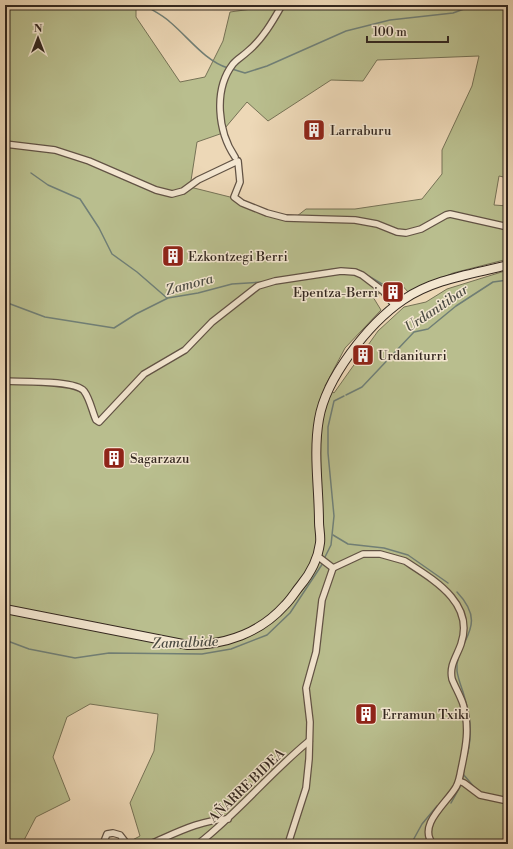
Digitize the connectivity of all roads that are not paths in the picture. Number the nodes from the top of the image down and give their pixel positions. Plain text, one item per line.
1 (282, 5) edge
2 (5, 144) edge
3 (235, 157) dead end
4 (508, 227) edge
5 (508, 265) edge
6 (395, 306) junction
7 (5, 381) edge
8 (318, 532) junction
9 (320, 558) junction
10 (310, 563) junction
11 (331, 567) junction
12 (300, 586) junction
13 (5, 609) edge
14 (310, 740) junction
15 (459, 781) junction
16 (508, 801) edge
17 (228, 819) junction
18 (103, 844) edge
19 (127, 844) edge
20 (150, 844) edge
21 (198, 844) edge
22 (288, 844) edge
23 (433, 844) edge
24 (470, 844) edge
25 (505, 844) edge

1 - 3 street
2 - 4 street
5 - 6 main road
6 - 7 street
6 - 8 main road
8 - 9 main road
8 - 10 main road
9 - 10 main road
9 - 11 street
9 - 12 main road
10 - 12 main road
11 - 14 street
11 - 15 street
12 - 13 main road
14 - 17 street, AÑARRE BIDEA
14 - 22 street
15 - 16 street
15 - 23 street
17 - 20 street
17 - 21 street, AÑARRE BIDEA
18 - 19 street
24 - 25 street

